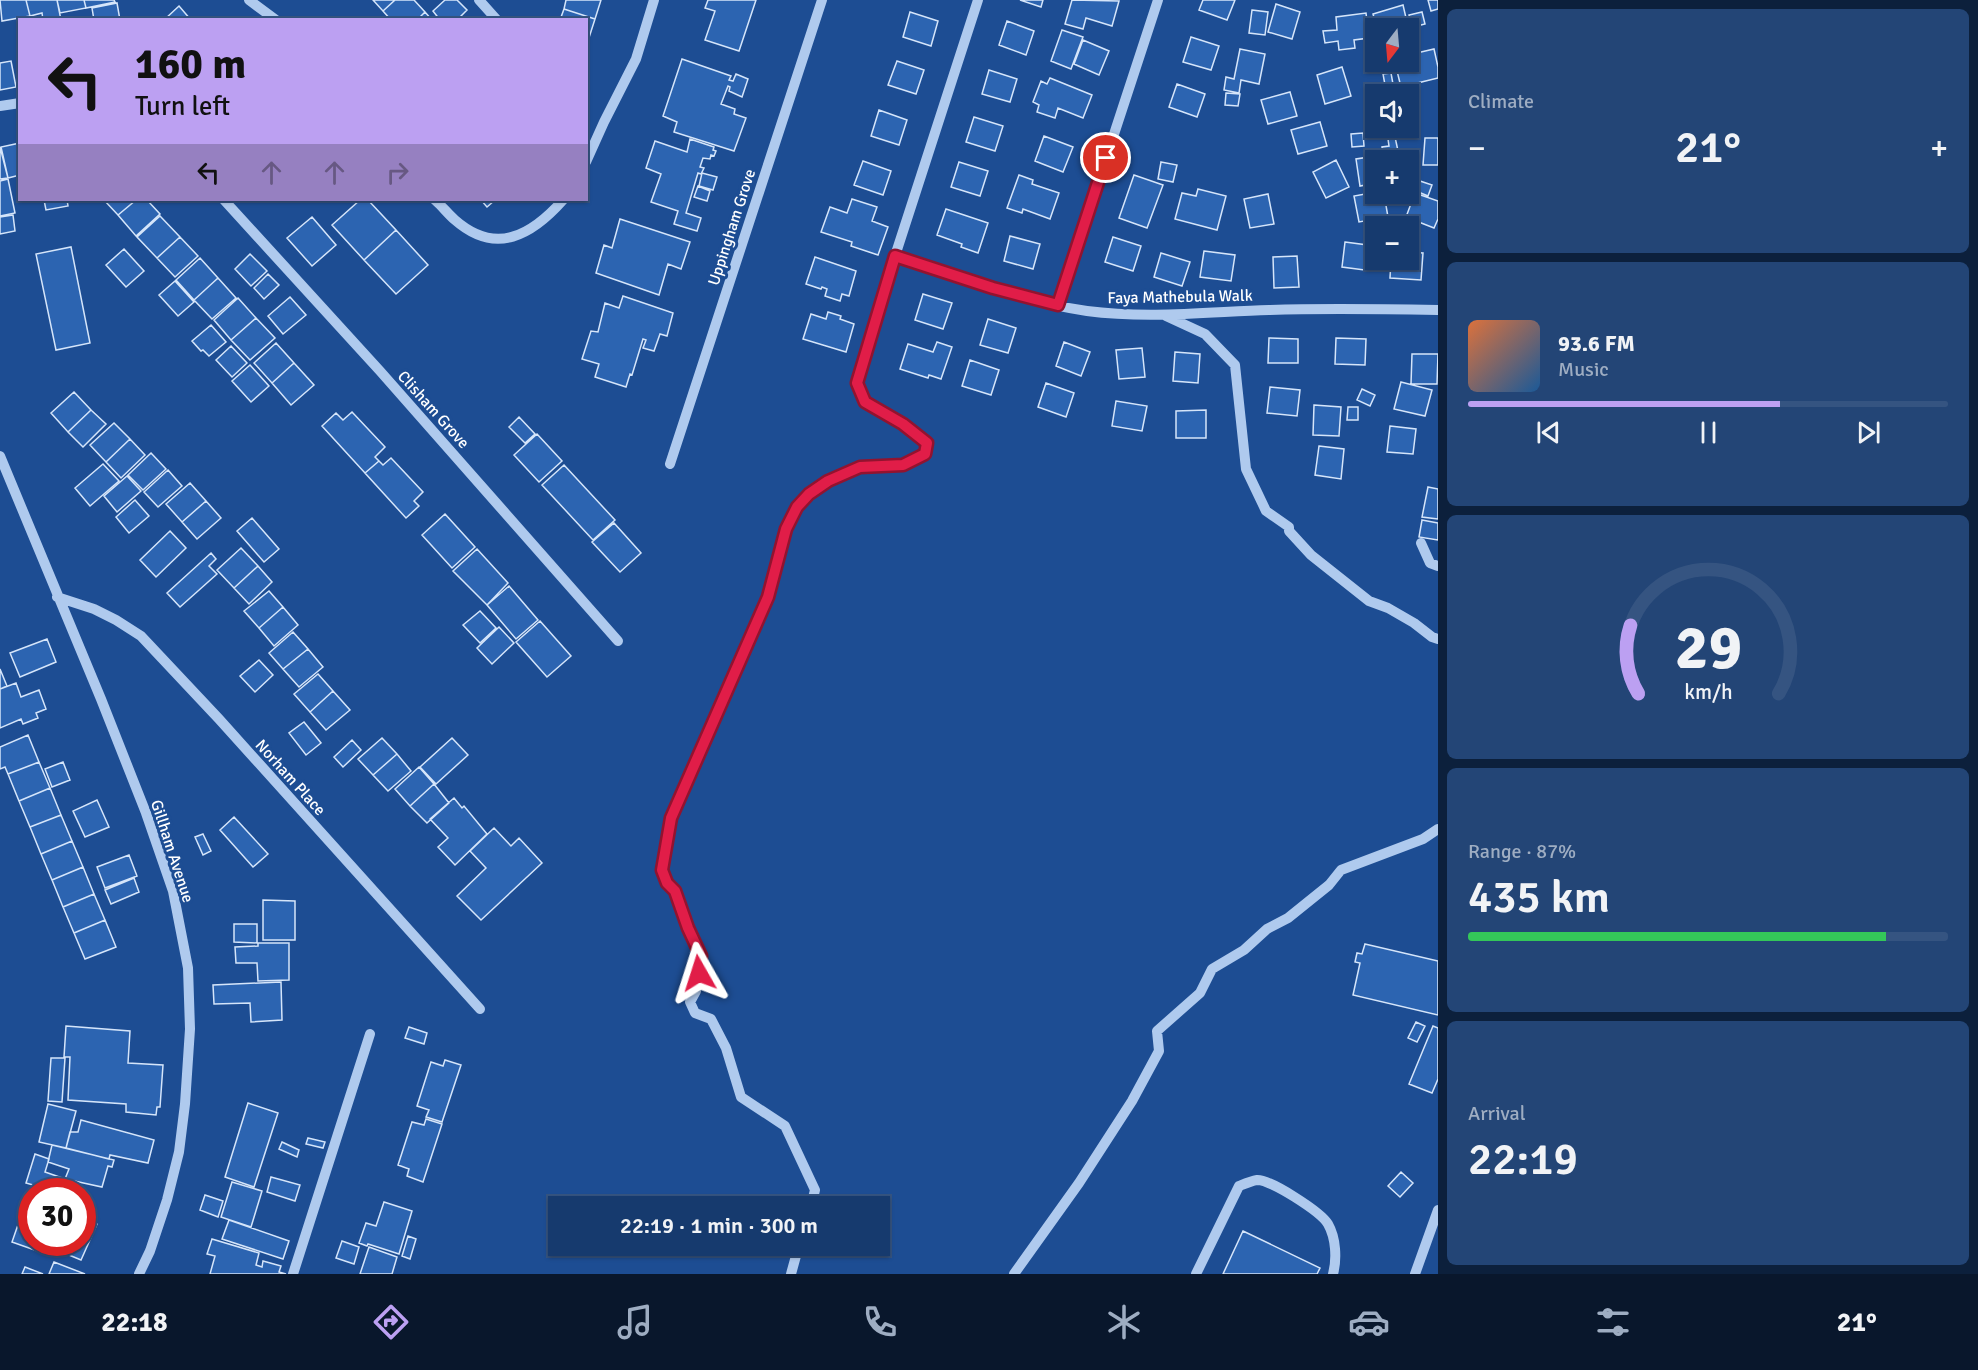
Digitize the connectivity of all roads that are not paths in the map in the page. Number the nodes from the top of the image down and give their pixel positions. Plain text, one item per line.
1 (249, 0) edge
2 (654, 0) edge
3 (822, 0) edge
4 (978, 0) edge
5 (1158, 0) edge
6 (484, 2) edge
7 (273, 18) edge
8 (496, 18) edge
9 (18, 103) edge
10 (0, 106) edge
11 (588, 158) edge
12 (225, 201) edge
13 (436, 201) edge
14 (563, 201) edge
15 (895, 256) junction
16 (1058, 305) junction
17 (1438, 310) edge
18 (1163, 314) junction
19 (0, 456) edge
20 (670, 464) dead end
21 (1421, 543) dead end
22 (1438, 566) edge
23 (57, 597) junction
24 (1438, 639) edge
25 (618, 641) dead end
26 (1438, 829) edge
27 (480, 1009) dead end
28 (370, 1034) dead end
29 (814, 1196) edge
30 (1438, 1210) edge
31 (796, 1256) edge
32 (1418, 1273) edge
33 (139, 1274) edge
34 (293, 1274) edge
35 (791, 1274) edge
36 (1014, 1274) edge
37 (1196, 1274) edge
38 (1333, 1274) edge

1 - 7 street
2 - 11 street
3 - 20 street, Uppingham Grove
4 - 15 street
5 - 16 street
6 - 8 street
9 - 10 street
12 - 25 street, Clisham Grove
13 - 14 street
15 - 16 street, Faya Mathebula Walk
15 - 29 street
16 - 18 street, Faya Mathebula Walk
17 - 18 street, Faya Mathebula Walk
18 - 24 street
19 - 23 street, Gillham Avenue
21 - 22 street
23 - 27 street, Norham Place
23 - 33 street, Gillham Avenue
26 - 36 street
28 - 34 street
30 - 32 street
31 - 35 street
37 - 38 street

